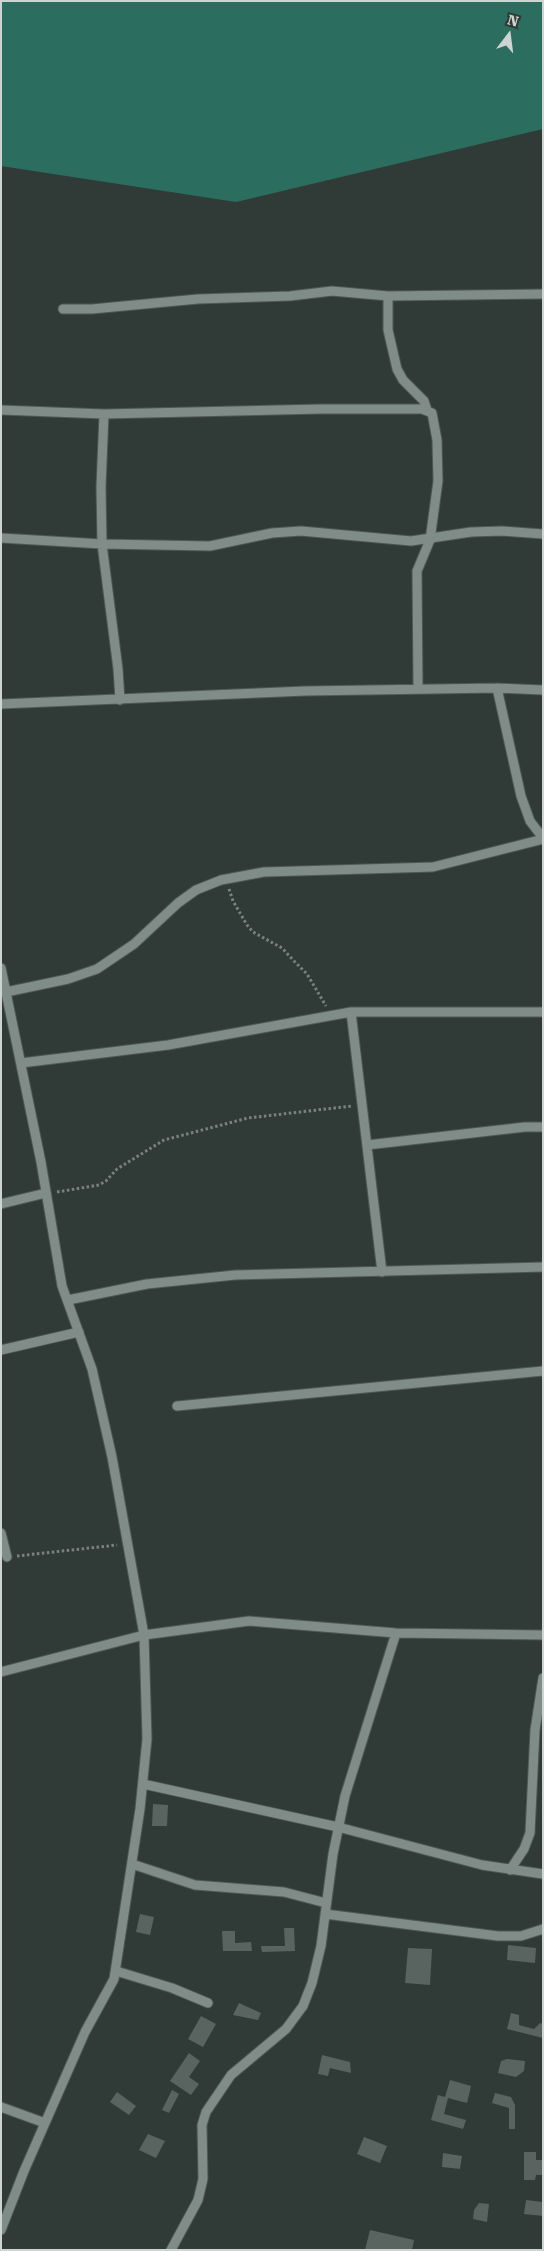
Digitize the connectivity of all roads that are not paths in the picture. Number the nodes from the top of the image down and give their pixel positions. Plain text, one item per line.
1 (543, 286) edge
2 (523, 294) junction
3 (543, 294) edge
4 (388, 296) junction
5 (63, 309) dead end
6 (1, 410) edge
7 (427, 410) junction
8 (104, 414) junction
9 (543, 534) edge
10 (1, 538) edge
11 (430, 540) junction
12 (102, 544) junction
13 (497, 688) junction
14 (418, 689) junction
15 (543, 690) edge
16 (120, 700) junction
17 (1, 704) edge
18 (543, 839) edge
19 (1, 968) edge
20 (6, 992) junction
21 (6, 1012) edge
22 (351, 1012) junction
23 (543, 1012) edge
24 (21, 1063) junction
25 (543, 1127) edge
26 (367, 1145) junction
27 (46, 1194) junction
28 (1, 1204) edge
29 (543, 1268) edge
30 (382, 1272) junction
31 (68, 1300) junction
32 (79, 1332) junction
33 (1, 1350) edge
34 (543, 1371) edge
35 (177, 1406) dead end
36 (1, 1533) edge
37 (7, 1557) road end
38 (396, 1633) junction
39 (543, 1634) edge
40 (144, 1635) junction
41 (1, 1672) edge
42 (543, 1678) edge
43 (143, 1784) junction
44 (338, 1827) junction
45 (132, 1864) junction
46 (510, 1870) junction
47 (543, 1874) edge
48 (326, 1903) junction
49 (325, 1914) junction
50 (543, 1929) edge
51 (116, 1971) junction
52 (208, 2004) dead end
53 (1, 2107) edge
54 (45, 2123) junction
55 (1, 2230) edge
56 (171, 2250) edge

1 - 2 street
2 - 3 street
2 - 4 street
4 - 5 street
4 - 7 street
6 - 8 street
7 - 8 street
7 - 11 street
8 - 12 street
9 - 11 street
10 - 12 street
11 - 12 street
11 - 14 street
12 - 16 street
13 - 14 street
13 - 15 street
13 - 18 street
14 - 16 street
16 - 17 street
18 - 20 street
19 - 20 street
20 - 21 street
21 - 24 street
22 - 23 street
22 - 24 street
22 - 26 street
24 - 27 street
25 - 26 street
26 - 30 street
27 - 28 street
27 - 31 street
29 - 30 street
30 - 31 street
31 - 32 street
32 - 33 street
32 - 40 street
34 - 35 street
36 - 37 street
38 - 39 street
38 - 40 street
38 - 44 street
40 - 41 street
40 - 43 street
42 - 46 street
43 - 44 street
43 - 45 street
44 - 46 street
44 - 48 street
45 - 48 street
45 - 51 street
46 - 47 street
48 - 49 street
49 - 50 street
49 - 56 street
51 - 52 street
51 - 54 street
53 - 54 street
54 - 55 street

